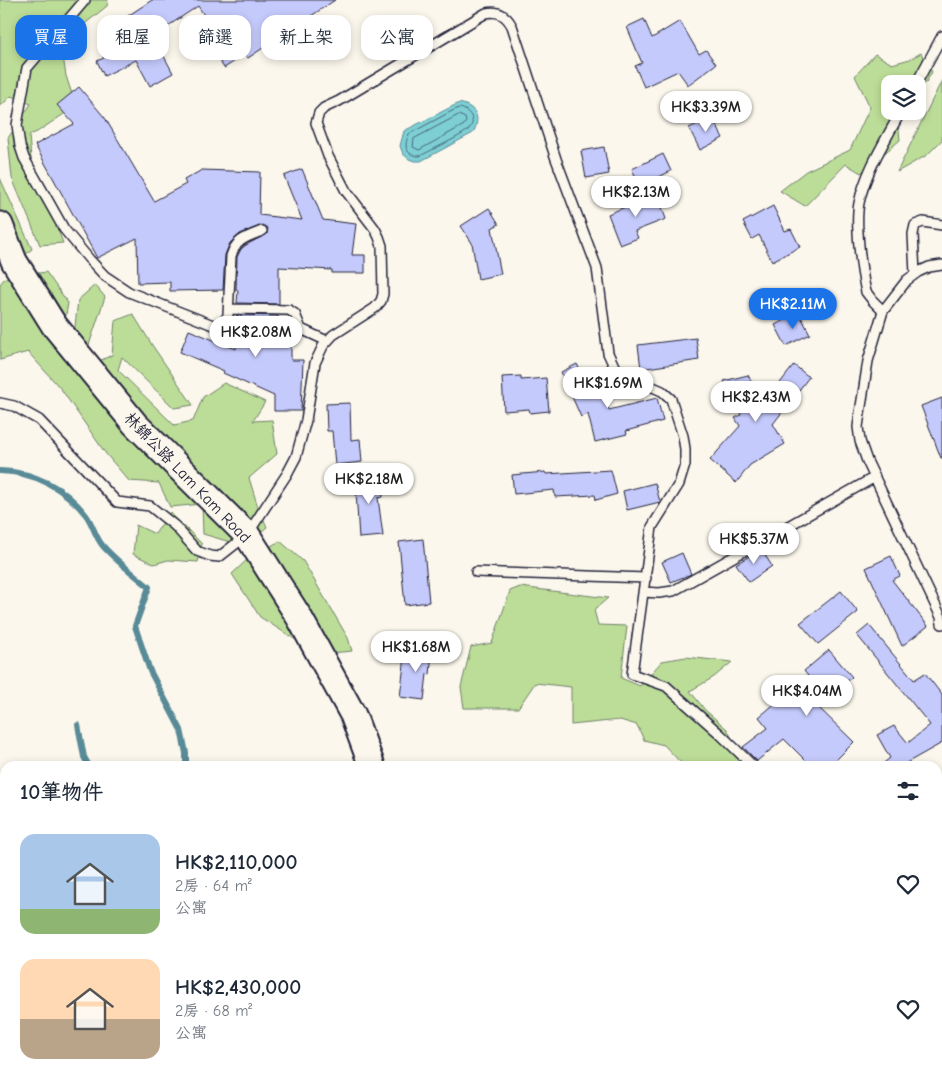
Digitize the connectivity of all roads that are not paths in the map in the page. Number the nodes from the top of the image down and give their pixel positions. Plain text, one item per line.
1 (85, 0) edge
2 (942, 36) edge
3 (921, 75) edge
4 (896, 120) edge
5 (0, 225) edge
6 (942, 225) edge
7 (262, 231) dead end
8 (942, 265) edge
9 (915, 274) junction
10 (229, 309) junction
11 (883, 311) junction
12 (327, 341) junction
13 (0, 403) edge
14 (875, 477) junction
15 (248, 535) junction
16 (476, 572) dead end
17 (646, 578) junction
18 (644, 592) junction
19 (942, 624) edge
20 (370, 761) edge
21 (748, 761) edge

1 - 10 lane
2 - 3 lane
4 - 11 lane
5 - 15 main road, 林錦公路 Lam Kam Road
6 - 9 lane
7 - 10 lane
8 - 9 lane
9 - 11 lane
10 - 12 lane
11 - 14 lane
12 - 15 lane
12 - 17 lane
13 - 15 lane
14 - 18 lane
14 - 19 lane
15 - 20 main road, 林錦公路 Lam Kam Road
16 - 17 lane
17 - 18 lane
18 - 21 lane

